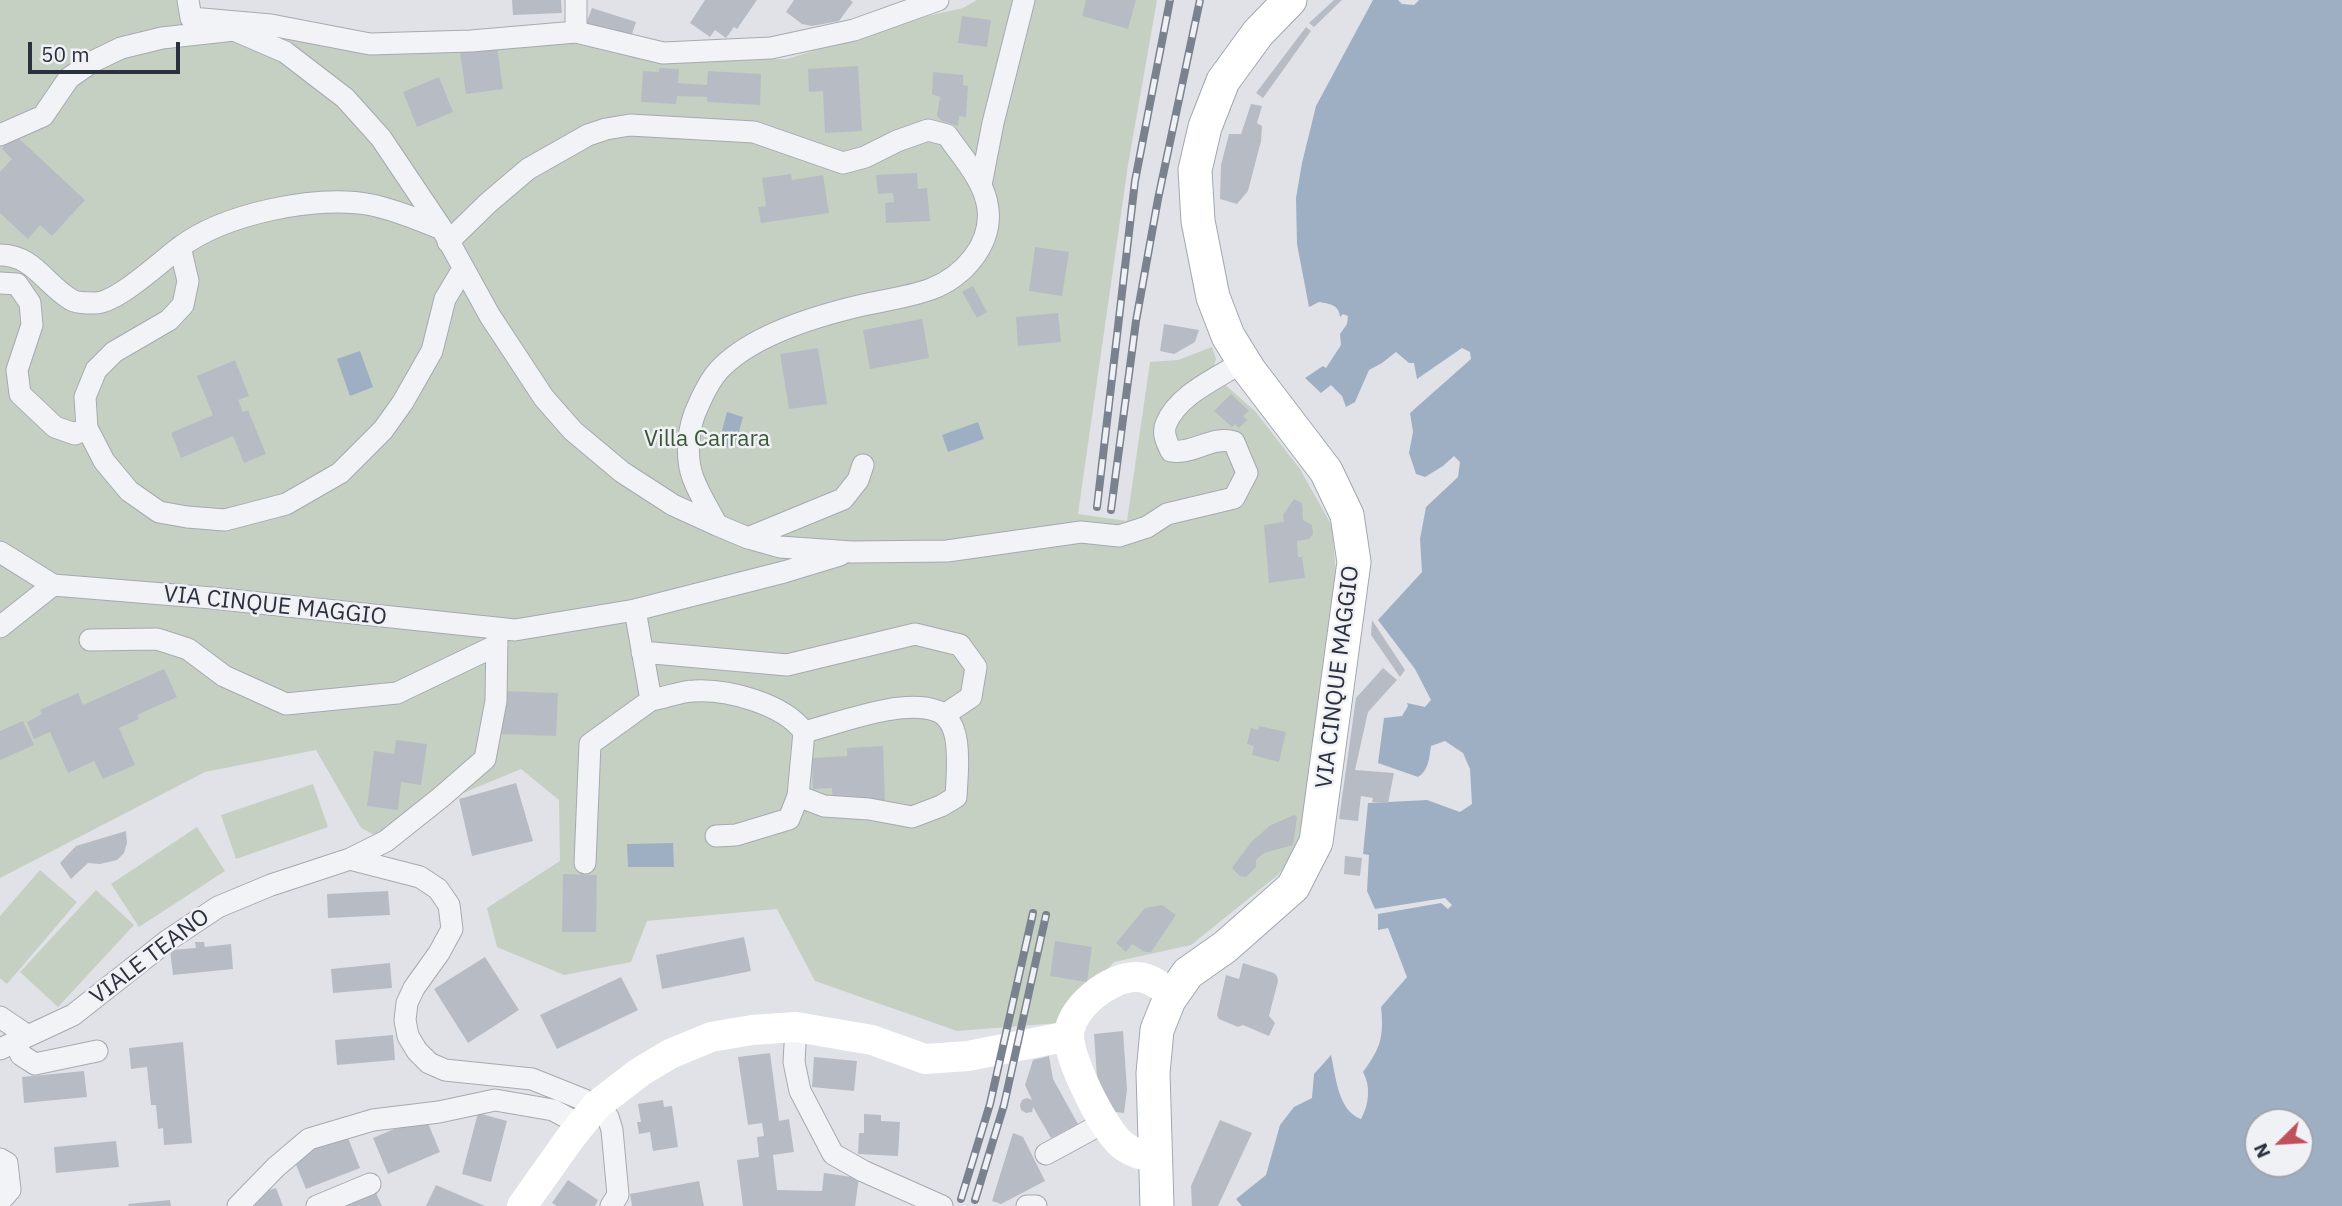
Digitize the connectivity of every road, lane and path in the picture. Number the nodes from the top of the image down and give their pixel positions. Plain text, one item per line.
1 (188, 0) edge
2 (576, 0) edge
3 (938, 0) edge
4 (1024, 0) edge
5 (1290, 0) edge
6 (576, 32) junction
7 (0, 135) edge
8 (981, 185) junction
9 (445, 236) junction
10 (180, 247) junction
11 (0, 255) edge
12 (463, 269) junction
13 (0, 283) edge
14 (1244, 361) junction
15 (88, 428) junction
16 (863, 465) dead end
17 (717, 525) junction
18 (748, 538) junction
19 (0, 552) edge
20 (852, 552) junction
21 (53, 585) junction
22 (635, 610) junction
23 (0, 627) edge
24 (497, 636) junction
25 (90, 640) dead end
26 (642, 652) junction
27 (651, 700) junction
28 (944, 715) junction
29 (804, 732) junction
30 (798, 796) junction
31 (716, 836) dead end
32 (350, 859) junction
33 (586, 863) dead end
34 (1167, 995) junction
35 (0, 1017) edge
36 (796, 1027) junction
37 (1069, 1035) junction
38 (14, 1042) edge
39 (97, 1051) dead end
40 (589, 1115) junction
41 (1105, 1122) junction
42 (1045, 1154) dead end
43 (1155, 1157) junction
44 (0, 1159) edge
45 (370, 1184) dead end
46 (0, 1201) edge
47 (238, 1206) edge
48 (317, 1206) edge
49 (522, 1206) edge
50 (611, 1206) edge
51 (940, 1206) edge
52 (1027, 1206) edge
53 (1036, 1206) edge
54 (1157, 1206) edge

1 - 6 street
2 - 6 street
3 - 6 street
4 - 8 street
5 - 14 main road, VIA CINQUE MAGGIO
7 - 9 street, VIA CINQUE MAGGIO
8 - 9 street
8 - 17 street
9 - 10 street
9 - 12 street, VIA CINQUE MAGGIO
10 - 11 street
10 - 15 street
12 - 15 street
12 - 17 street, VIA CINQUE MAGGIO
13 - 15 street
14 - 20 street, VIA CINQUE MAGGIO
14 - 34 main road, VIA CINQUE MAGGIO
16 - 18 street
17 - 18 street, VIA CINQUE MAGGIO
18 - 20 street, VIA CINQUE MAGGIO
19 - 21 street, VIA CINQUE MAGGIO
20 - 22 street, VIA CINQUE MAGGIO
21 - 23 street
21 - 24 street, VIA CINQUE MAGGIO
22 - 24 street, VIA CINQUE MAGGIO
22 - 26 street
24 - 25 street, VIA CINQUE MAGGIO
24 - 32 street
26 - 27 street
26 - 28 street
27 - 29 street
27 - 33 street
28 - 29 street
28 - 30 street
29 - 30 street
30 - 31 street
32 - 38 street, VIALE TEANO
32 - 40 street
34 - 37 street
34 - 43 main road, VIA CINQUE MAGGIO
35 - 38 street
36 - 37 street
36 - 40 street
36 - 51 street
37 - 41 street
38 - 39 street
40 - 47 street
40 - 49 street
40 - 50 street
41 - 42 street
41 - 43 street
43 - 54 main road, VIA CINQUE MAGGIO
44 - 46 street
45 - 48 street
52 - 53 street

